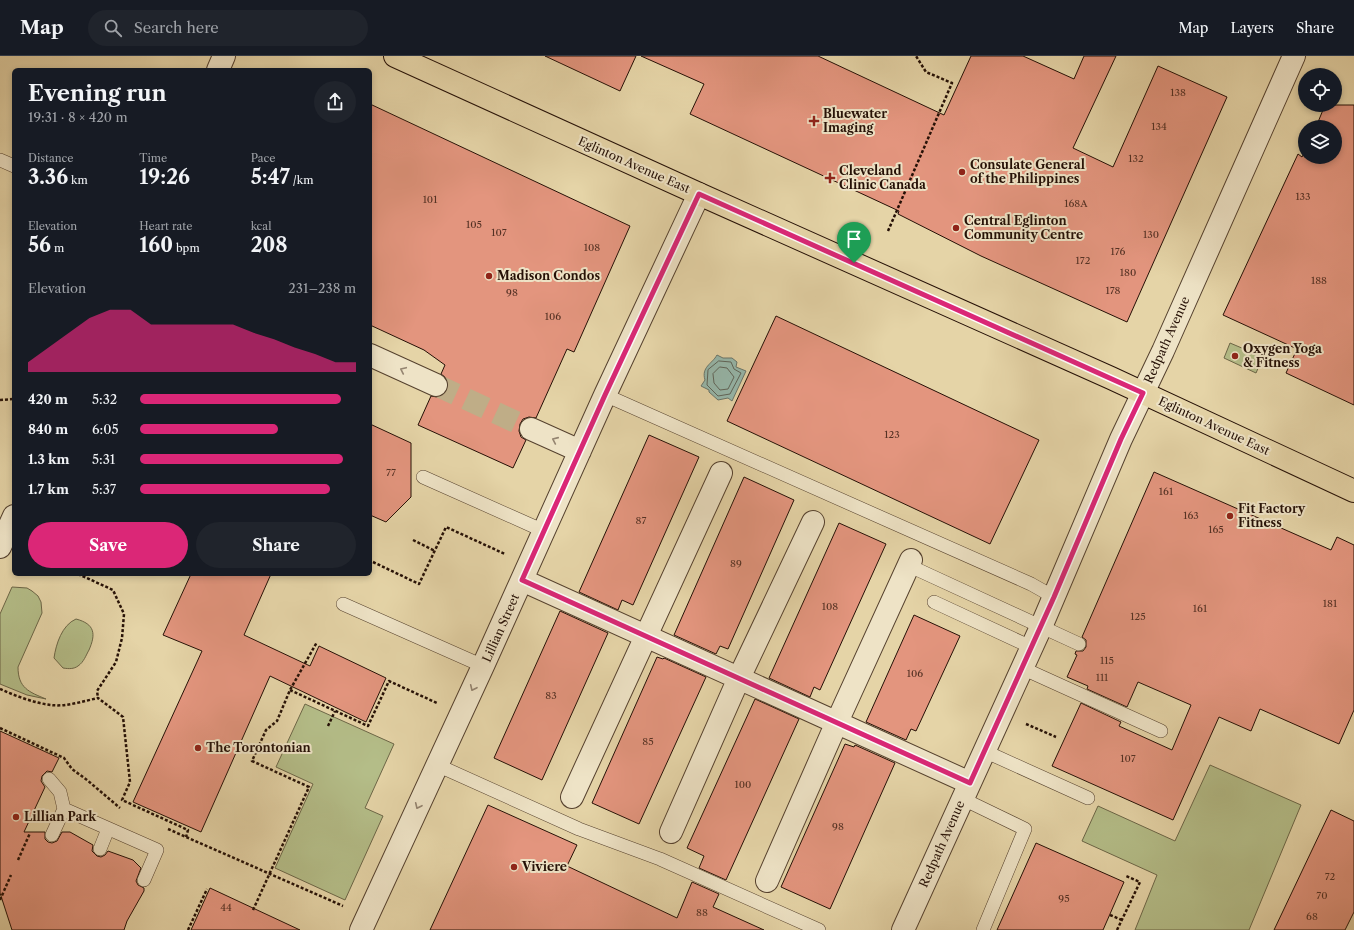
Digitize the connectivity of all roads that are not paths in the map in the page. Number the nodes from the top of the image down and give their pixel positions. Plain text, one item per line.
1 (224, 56) edge
2 (395, 56) edge
3 (1294, 56) edge
4 (219, 68) edge
5 (0, 160) edge
6 (12, 165) edge
7 (699, 194) junction
8 (372, 356) edge
9 (436, 385) tunnel mouth
10 (1143, 393) junction
11 (605, 395) junction
12 (531, 429) tunnel mouth
13 (580, 451) junction
14 (721, 473) dead end
15 (423, 477) dead end
16 (1354, 491) edge
17 (12, 520) edge
18 (813, 522) dead end
19 (544, 532) junction
20 (0, 547) edge
21 (912, 564) joint
22 (522, 580) junction
23 (1054, 597) junction
24 (934, 602) dead end
25 (343, 604) dead end
26 (1041, 627) junction
27 (646, 637) junction
28 (1079, 644) dead end
29 (1032, 647) junction
30 (484, 666) junction
31 (1022, 668) junction
32 (739, 678) junction
33 (837, 722) junction
34 (1160, 732) dead end
35 (984, 751) junction
36 (437, 765) junction
37 (49, 779) dead end
38 (966, 791) junction
39 (572, 797) dead end
40 (1088, 798) dead end
41 (64, 810) junction
42 (108, 829) junction
43 (671, 832) dead end
44 (52, 835) dead end
45 (100, 849) dead end
46 (144, 880) dead end
47 (767, 881) dead end
48 (361, 930) edge
49 (819, 930) edge
50 (903, 930) edge
51 (983, 930) edge

1 - 4 street
2 - 7 main road, Eglinton Avenue East
3 - 10 street, Redpath Avenue
5 - 6 lane
7 - 10 main road, Eglinton Avenue East
7 - 11 street, Lillian Street
9 -> 8 street
10 - 16 main road, Eglinton Avenue East
10 - 23 street, Redpath Avenue
11 - 13 street, Lillian Street
11 - 23 lane
13 -> 12 street
13 - 19 street, Lillian Street
14 - 27 street
15 - 19 lane
17 - 20 street
18 - 32 street
19 - 22 street, Lillian Street
21 - 26 lane
21 - 33 street
22 - 27 street
22 - 30 street, Lillian Street
23 - 26 street, Redpath Avenue
24 - 29 lane
25 - 30 lane
26 - 28 lane
26 - 29 street, Redpath Avenue
27 - 32 street
27 - 39 street
29 - 31 street, Redpath Avenue
30 -> 36 street, Lillian Street
31 - 34 lane
31 - 35 street, Redpath Avenue
32 - 33 street
32 - 43 street
33 - 38 street
33 - 47 street
35 - 38 street, Redpath Avenue
35 - 40 lane
36 -> 48 street, Lillian Street
36 - 49 lane
37 - 41 lane
38 - 50 street, Redpath Avenue
38 - 51 lane
41 - 42 lane
41 - 44 lane
42 - 45 lane
42 - 46 lane

